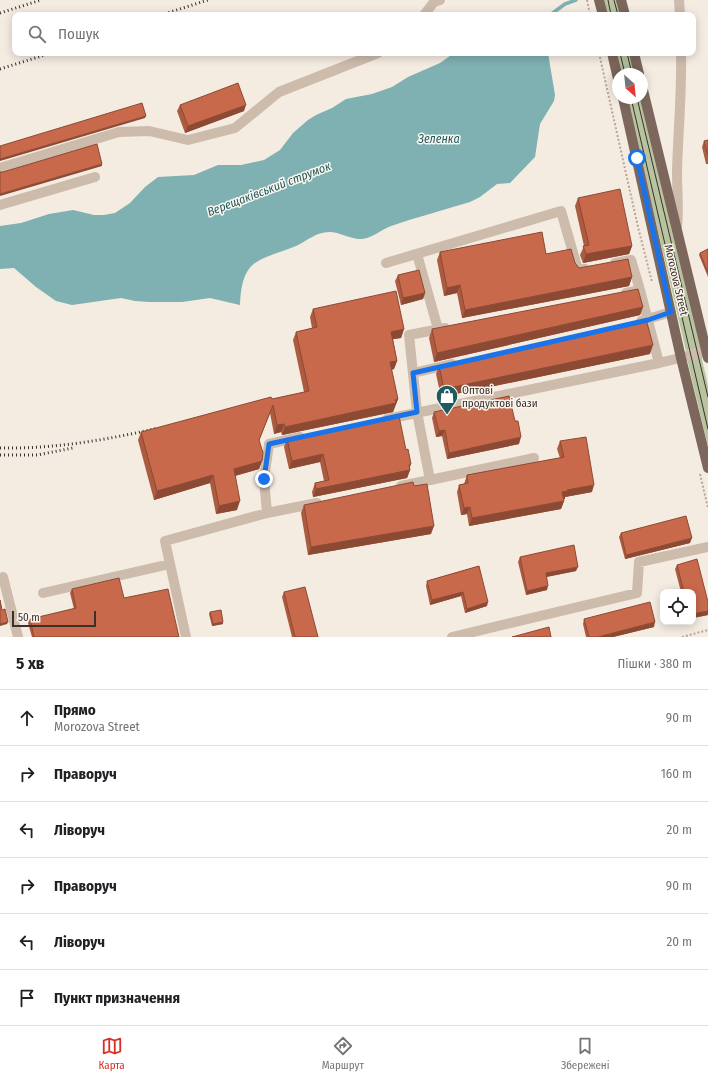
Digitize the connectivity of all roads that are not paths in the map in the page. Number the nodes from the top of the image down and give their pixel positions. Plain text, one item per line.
1 (440, 0) edge
2 (600, 0) edge
3 (621, 0) edge
4 (679, 0) edge
5 (426, 12) edge
6 (602, 12) edge
7 (623, 12) edge
8 (680, 12) edge
9 (370, 56) edge
10 (613, 56) edge
11 (635, 56) edge
12 (681, 56) edge
13 (615, 68) edge
14 (638, 68) edge
15 (623, 104) edge
16 (646, 104) edge
17 (0, 168) edge
18 (95, 176) dead end
19 (0, 205) edge
20 (677, 229) junction
21 (417, 254) junction
22 (386, 263) dead end
23 (608, 264) edge
24 (593, 267) edge
25 (640, 290) junction
26 (617, 295) edge
27 (671, 312) junction
28 (648, 320) junction
29 (633, 323) edge
30 (454, 326) edge
31 (438, 330) junction
32 (707, 354) edge
33 (681, 358) junction
34 (458, 363) edge
35 (659, 363) junction
36 (413, 373) junction
37 (417, 412) junction
38 (378, 421) edge
39 (308, 436) edge
40 (534, 458) dead end
41 (708, 468) edge
42 (430, 480) junction
43 (391, 488) edge
44 (329, 500) edge
45 (267, 513) junction
46 (708, 547) edge
47 (170, 564) junction
48 (3, 577) dead end
49 (43, 593) dead end
50 (5, 604) edge
51 (18, 637) edge
52 (186, 637) edge
53 (452, 637) edge

1 - 5 lane
2 - 6 main road
3 - 7 main road
4 - 8 lane
9 - 17 lane
10 - 13 main road
11 - 14 main road
12 - 20 lane
15 - 27 main road, Morozova Street
16 - 20 main road, Morozova Street
18 - 19 lane
20 - 32 main road, Morozova Street
21 - 22 lane
21 - 24 lane
21 - 31 lane
23 - 25 lane
25 - 26 lane
25 - 28 lane
27 - 28 lane
27 - 33 main road, Morozova Street
28 - 29 lane
28 - 35 lane
30 - 31 lane
31 - 36 lane
32 - 33 lane
33 - 35 lane
33 - 41 main road, Morozova Street
34 - 36 lane
35 - 37 lane
36 - 37 lane
37 - 38 lane
37 - 42 lane
39 - 45 lane
40 - 42 lane
42 - 43 lane
44 - 45 lane
45 - 47 lane
46 - 53 lane
47 - 49 lane
47 - 52 lane
48 - 50 lane
50 - 51 lane

